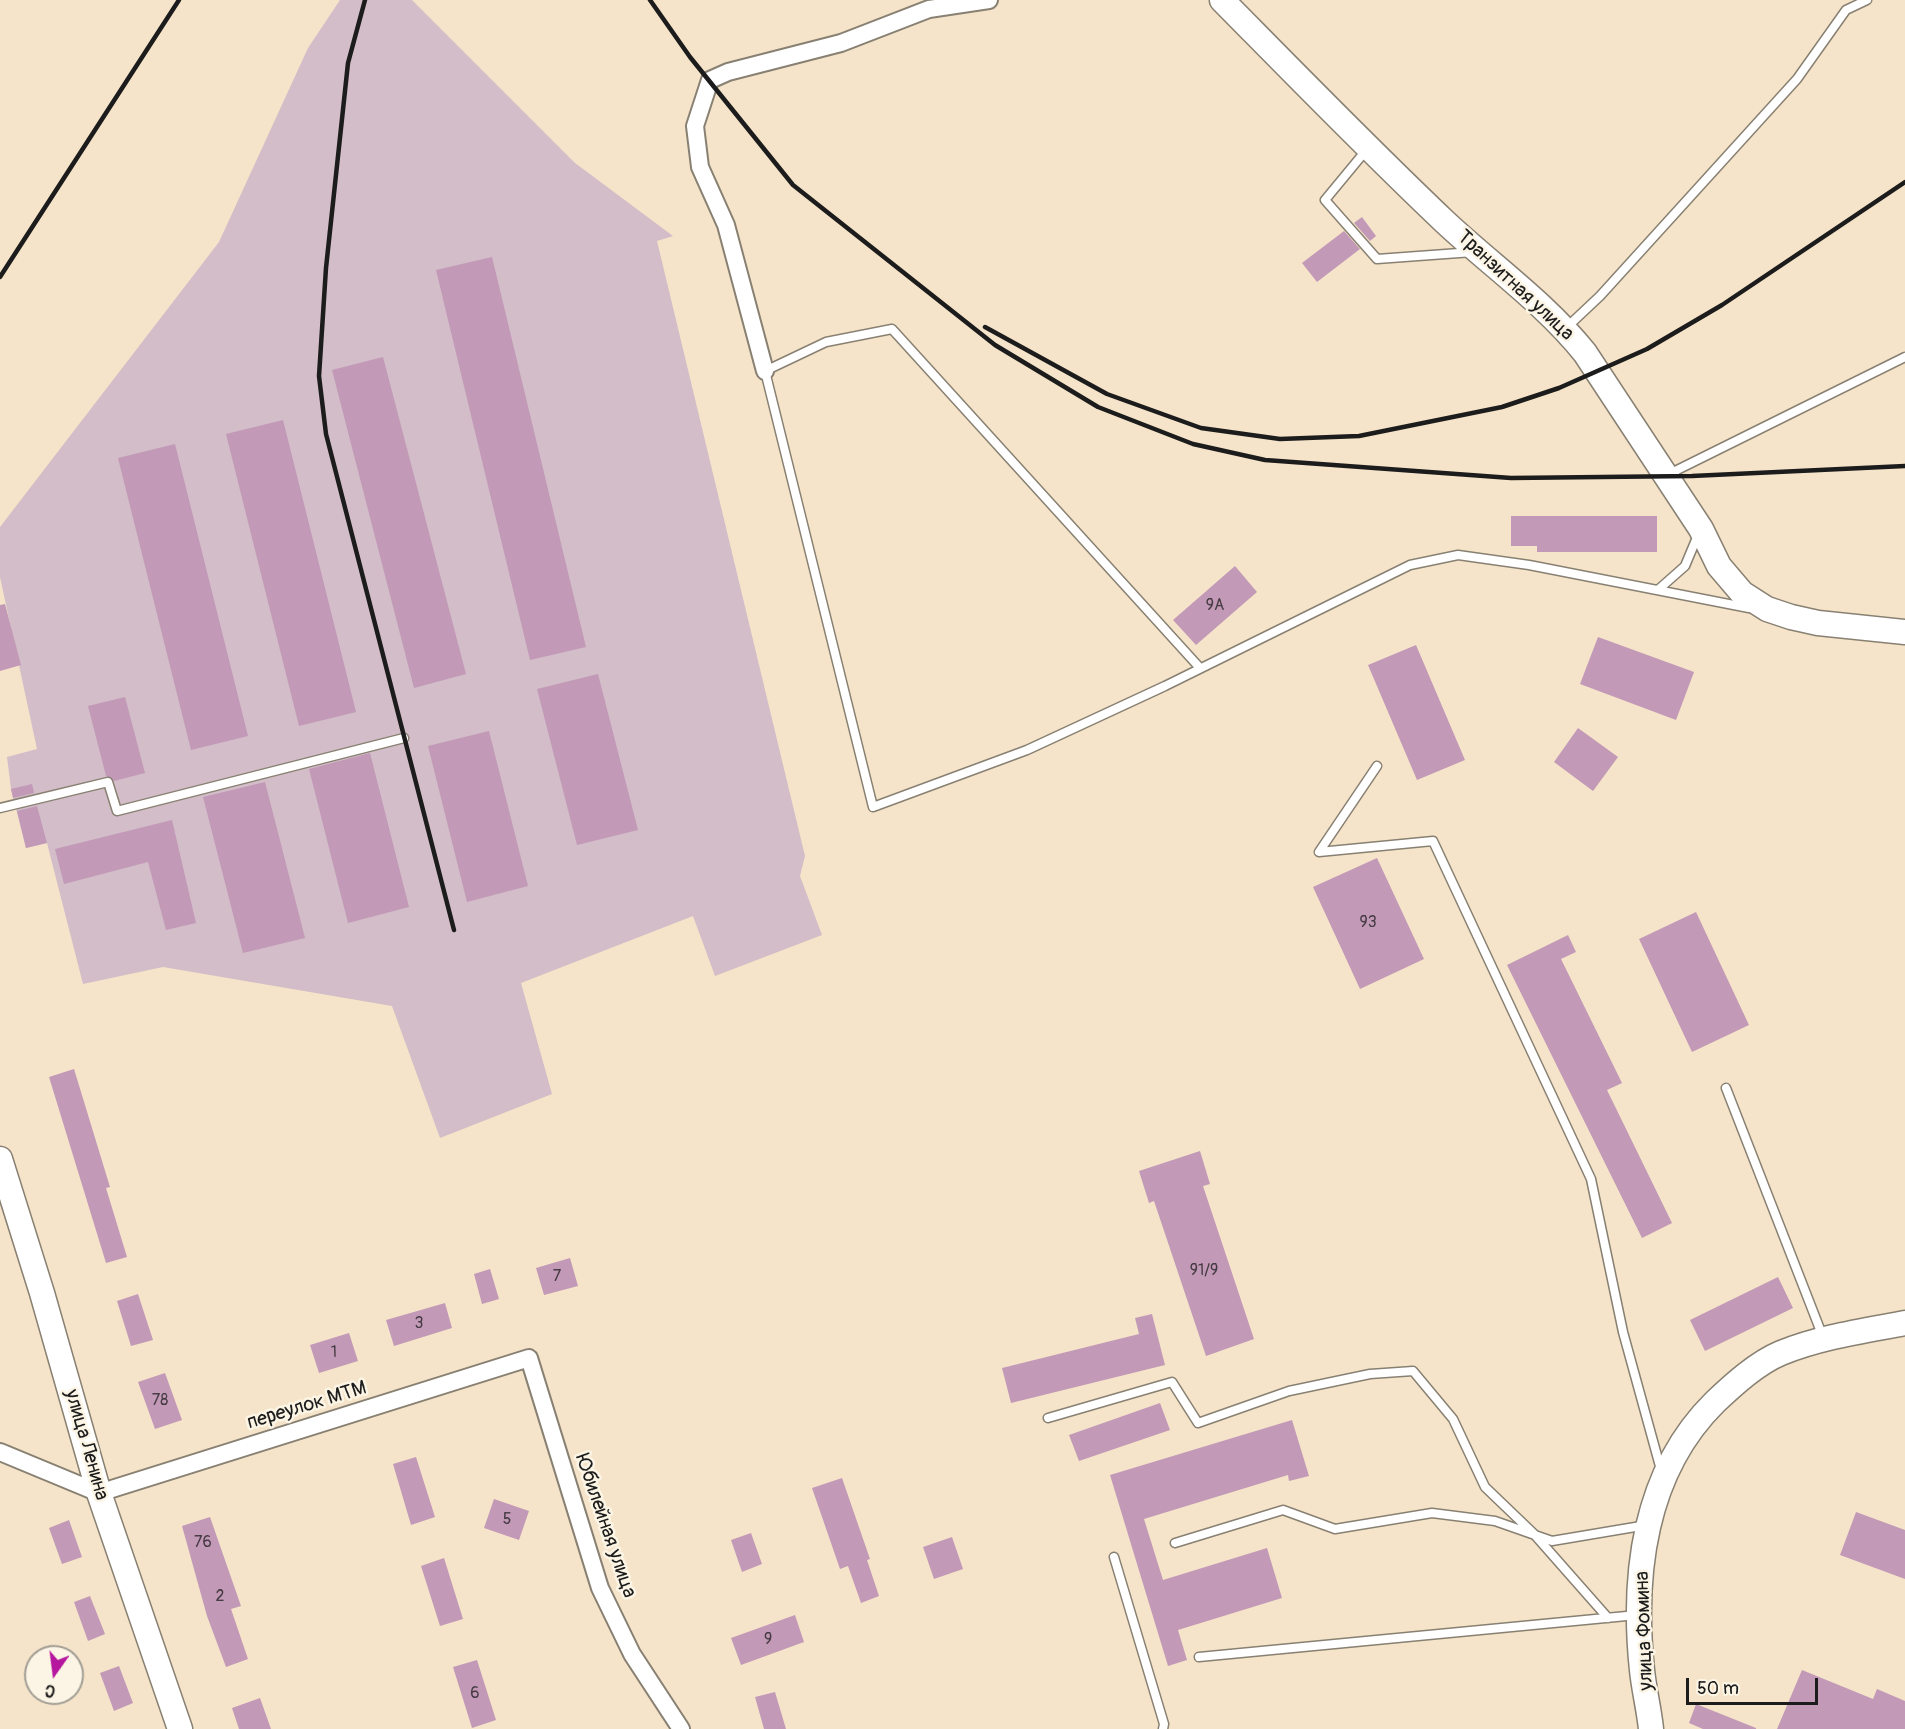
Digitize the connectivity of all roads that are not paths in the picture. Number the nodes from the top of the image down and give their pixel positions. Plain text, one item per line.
1 (989, 0) edge
2 (1222, 0) edge
3 (1867, 0) edge
4 (1368, 148) junction
5 (1480, 251) junction
6 (1565, 329) junction
7 (1905, 357) edge
8 (765, 371) junction
9 (1664, 476) junction
10 (1701, 529) junction
11 (1659, 589) junction
12 (1791, 617) junction
13 (1905, 632) edge
14 (1200, 668) junction
15 (404, 738) dead end
16 (1377, 766) dead end
17 (0, 808) edge
18 (1726, 1088) dead end
19 (0, 1159) edge
20 (1905, 1323) edge
21 (1824, 1340) junction
22 (529, 1358) joint
23 (1048, 1418) dead end
24 (0, 1452) edge
25 (1663, 1480) junction
26 (99, 1493) junction
27 (1647, 1525) junction
28 (1534, 1534) junction
29 (1175, 1543) dead end
30 (1114, 1557) dead end
31 (1641, 1615) junction
32 (1608, 1618) junction
33 (1199, 1657) dead end
34 (1652, 1728) edge
35 (180, 1729) edge
36 (681, 1729) edge
37 (1162, 1729) edge

1 - 8 street
2 - 4 street, Транзитная улица
3 - 6 lane
4 - 5 street, Транзитная улица
4 - 5 lane
5 - 6 street, Транзитная улица
6 - 9 street, Транзитная улица
7 - 9 lane
8 - 14 lane
8 - 14 lane
9 - 10 street, Транзитная улица
10 - 11 lane
10 - 12 street, Транзитная улица
11 - 12 lane
11 - 14 lane
12 - 13 street, Транзитная улица
15 - 17 lane
16 - 25 lane
18 - 21 lane
19 - 26 street, улица Ленина
20 - 21 street, улица Фомина
21 - 25 street, улица Фомина
22 - 26 street, переулок МТМ
22 - 36 street, Юбилейная улица
23 - 28 lane
24 - 26 street
25 - 27 street, улица Фомина
26 - 35 street, улица Ленина
27 - 28 lane
27 - 31 street, улица Фомина
28 - 29 lane
28 - 32 lane
30 - 37 lane
31 - 32 lane
31 - 34 street, улица Фомина
32 - 33 lane

